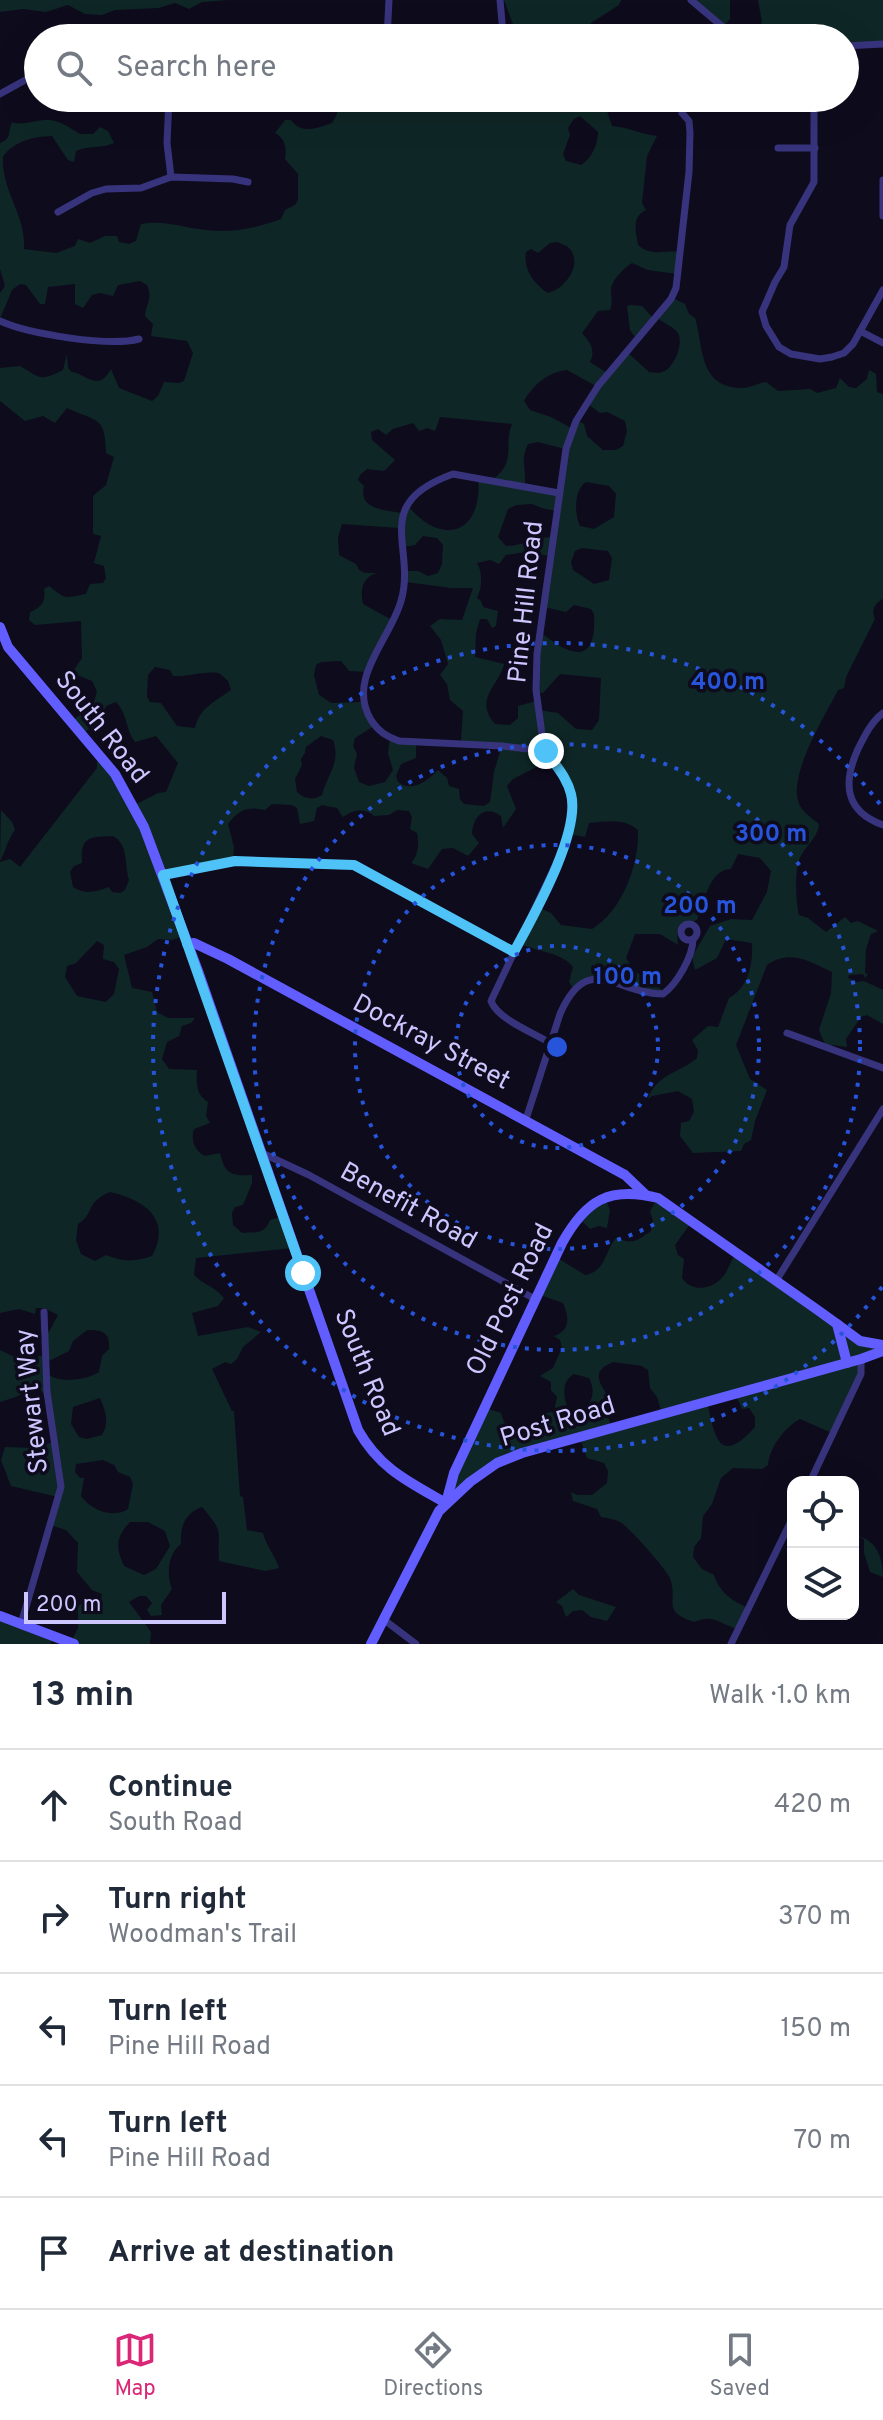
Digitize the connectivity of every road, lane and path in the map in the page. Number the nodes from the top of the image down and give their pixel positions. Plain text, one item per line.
1 (389, 0) edge
2 (500, 0) edge
3 (691, 0) edge
4 (388, 24) edge
5 (502, 24) edge
6 (719, 24) edge
7 (882, 44) edge
8 (859, 45) edge
9 (883, 52) edge
10 (24, 81) edge
11 (0, 94) edge
12 (168, 112) edge
13 (814, 112) edge
14 (682, 113) dead end
15 (778, 148) dead end
16 (815, 148) junction
17 (171, 177) junction
18 (883, 180) edge
19 (248, 182) dead end
20 (58, 212) dead end
21 (883, 216) edge
22 (883, 290) edge
23 (0, 321) edge
24 (860, 331) junction
25 (139, 339) dead end
26 (883, 343) edge
27 (559, 493) junction
28 (0, 627) edge
29 (883, 713) edge
30 (546, 751) junction
31 (883, 825) edge
32 (163, 875) junction
33 (693, 939) dead end
34 (187, 944) junction
35 (514, 952) junction
36 (787, 1033) dead end
37 (552, 1044) junction
38 (883, 1068) edge
39 (883, 1109) edge
40 (526, 1119) junction
41 (262, 1153) junction
42 (646, 1195) junction
43 (776, 1281) junction
44 (535, 1299) junction
45 (44, 1312) dead end
46 (837, 1324) junction
47 (883, 1348) edge
48 (861, 1359) junction
49 (847, 1363) junction
50 (813, 1476) edge
51 (446, 1503) junction
52 (787, 1529) edge
53 (0, 1616) edge
54 (383, 1619) junction
55 (21, 1624) junction
56 (74, 1644) edge
57 (371, 1644) edge
58 (416, 1644) edge
59 (731, 1644) edge

1 - 4 street
2 - 5 street
3 - 6 street
7 - 8 street
7 - 9 street
10 - 11 street
12 - 17 street
13 - 16 street
14 - 27 street, Pine Hill Road
15 - 16 street
16 - 24 street
17 - 19 street
17 - 20 street
18 - 21 street
22 - 24 street
23 - 25 street
24 - 26 street
27 - 30 street, Pine Hill Road
27 - 30 street
28 - 32 street, South Road
29 - 31 street
30 - 35 street, Pine Hill Road
32 - 34 street, South Road
32 - 35 street
33 - 37 street
34 - 40 street, Dockray Street
34 - 41 street, South Road
35 - 37 street, Pine Hill Road
36 - 38 street
37 - 40 street
39 - 43 street
40 - 42 street, Dockray Street
41 - 44 street, Benefit Road
41 - 51 street, South Road
42 - 43 street, Old Post Road
42 - 44 street, Old Post Road
43 - 46 street, Old Post Road
44 - 51 street, Old Post Road
45 - 55 street, Stewart Way
46 - 47 street, Old Post Road
46 - 49 street
47 - 48 street, Post Road
48 - 49 street, Post Road
48 - 50 street
49 - 51 street, Post Road
51 - 54 street, Post Road
52 - 59 street
53 - 55 street
54 - 57 street, Post Road
54 - 58 street
55 - 56 street

